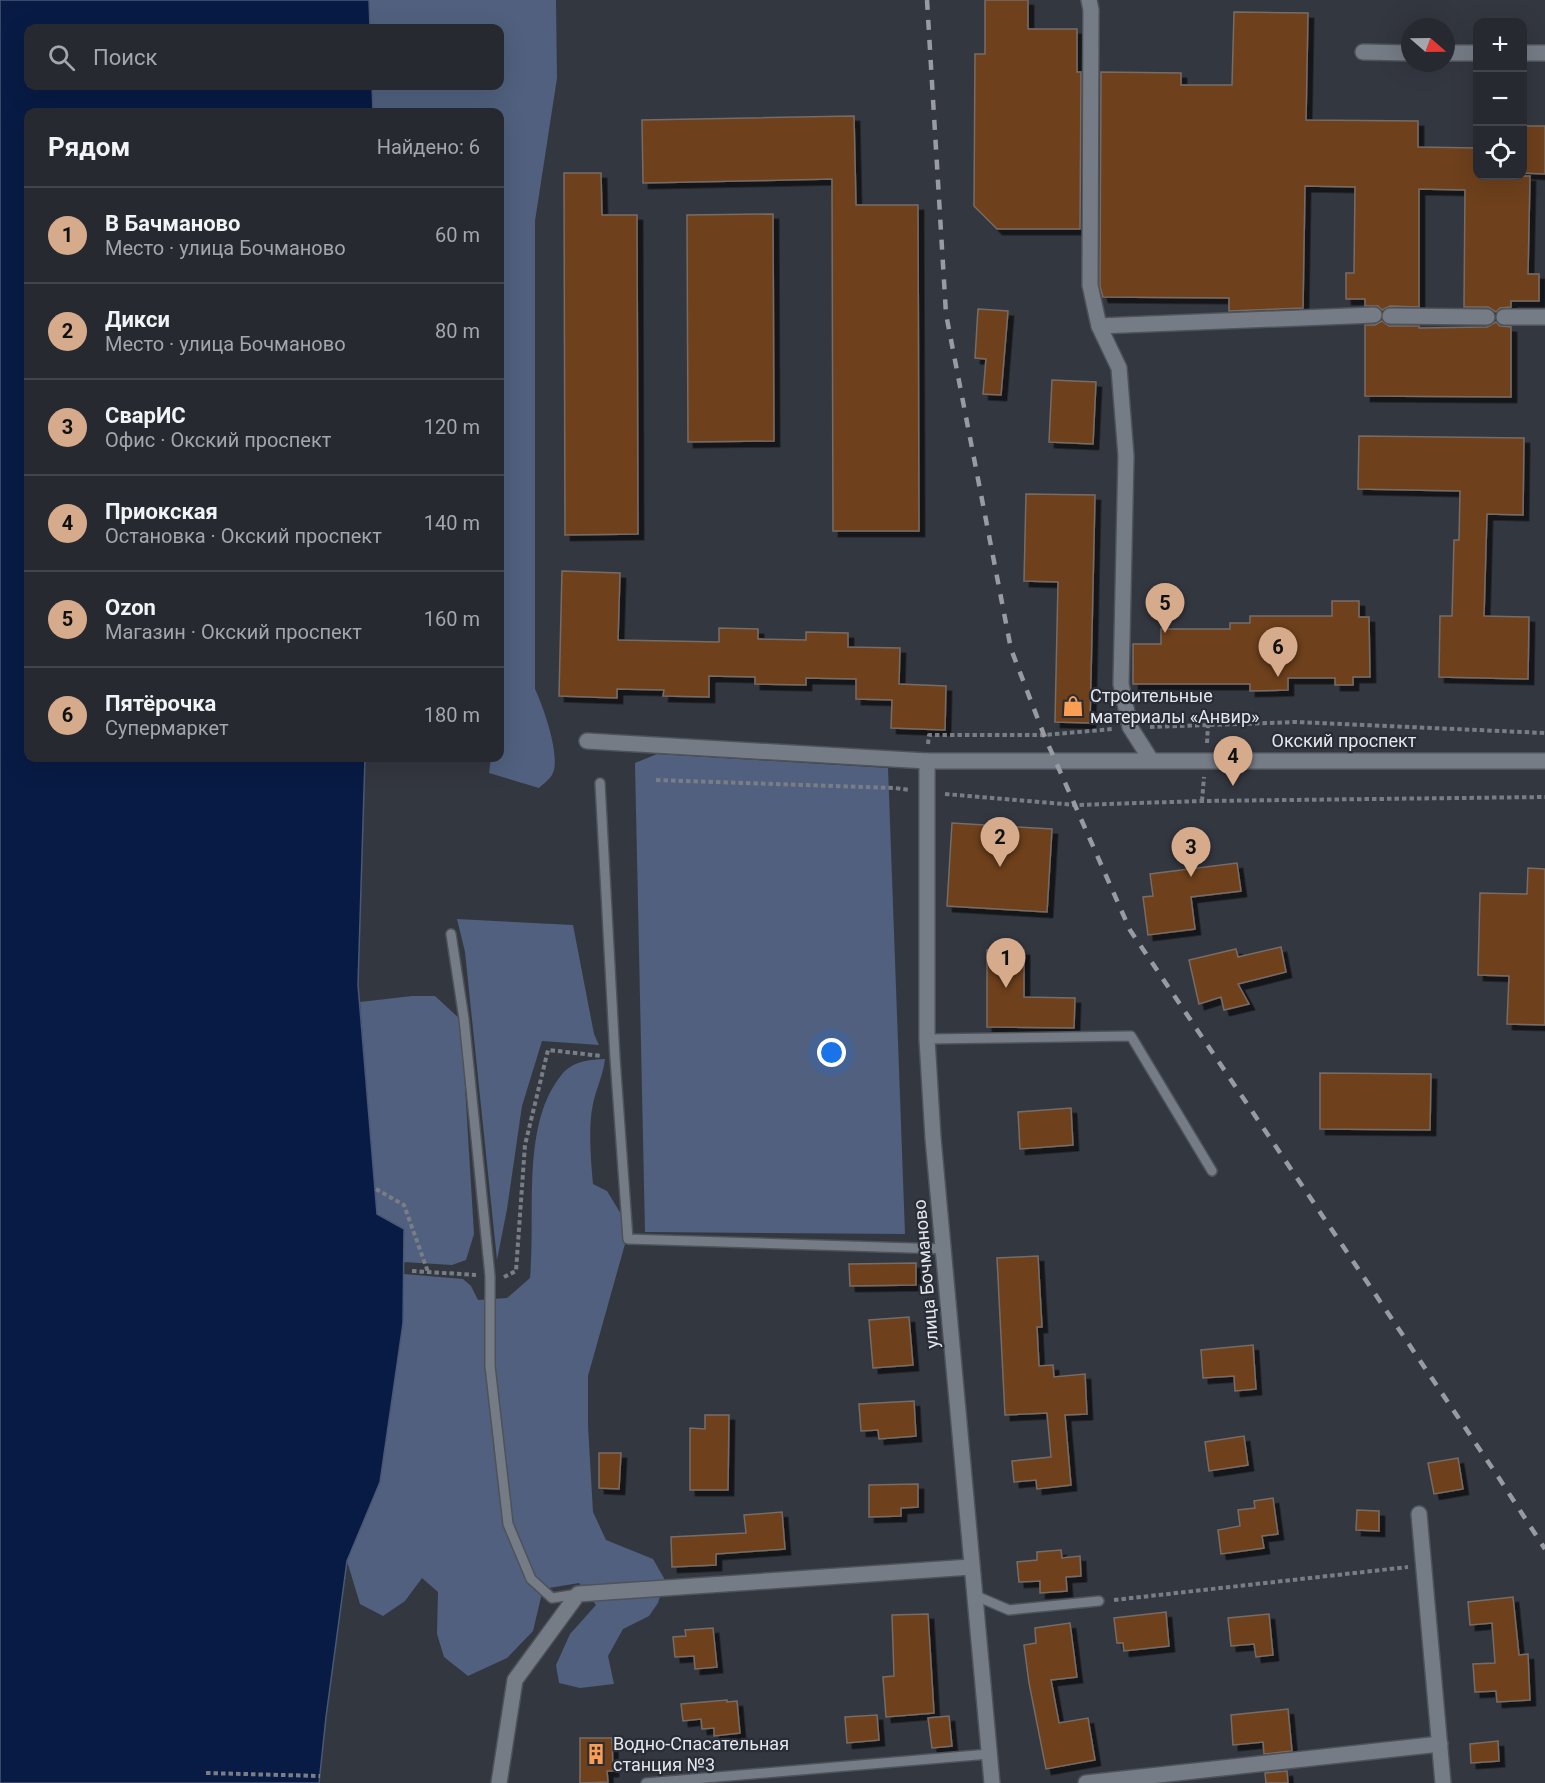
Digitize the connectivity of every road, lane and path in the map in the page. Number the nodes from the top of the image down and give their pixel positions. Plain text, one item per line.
1 (1089, 0) edge
2 (1362, 52) dead end
3 (1401, 52) edge
4 (1455, 53) edge
5 (1473, 53) edge
6 (1527, 53) edge
7 (1545, 53) edge
8 (1374, 315) dead end
9 (1390, 316) dead end
10 (1487, 317) dead end
11 (1504, 317) dead end
12 (1545, 317) edge
13 (1099, 326) junction
14 (1130, 727) junction
15 (1545, 732) edge
16 (587, 741) dead end
17 (927, 760) junction
18 (1150, 760) junction
19 (1545, 761) edge
20 (656, 780) dead end
21 (600, 783) dead end
22 (926, 792) junction
23 (1545, 797) edge
24 (452, 934) dead end
25 (927, 1039) junction
26 (596, 1056) dead end
27 (1212, 1171) dead end
28 (376, 1189) dead end
29 (944, 1249) junction
30 (412, 1271) dead end
31 (428, 1272) junction
32 (490, 1276) junction
33 (1419, 1514) dead end
34 (1423, 1566) junction
35 (971, 1567) junction
36 (578, 1594) junction
37 (974, 1595) junction
38 (1099, 1602) joint
39 (1440, 1744) junction
40 (989, 1754) junction
41 (206, 1773) dead end
42 (320, 1776) dead end
43 (499, 1783) edge
44 (646, 1783) edge
45 (992, 1783) edge
46 (1086, 1783) edge
47 (1443, 1783) edge

1 - 13 street
2 - 3 street
4 - 5 street
6 - 7 street
8 - 13 street
9 - 10 street
11 - 12 street
13 - 14 street
14 - 15 path
14 - 17 path
14 - 18 street
16 - 17 street, Окский проспект
17 - 18 street, Окский проспект
17 - 22 street, улица Бочманово
18 - 19 street, Окский проспект
20 - 22 path
21 - 29 lane
22 - 23 path
22 - 25 street, улица Бочманово
24 - 32 lane
25 - 27 lane
25 - 29 street, улица Бочманово
26 - 32 path
28 - 31 path
29 - 35 street, улица Бочманово
30 - 31 path
31 - 32 path
32 - 36 lane
33 - 34 street
34 - 38 path
34 - 39 street
35 - 36 street
35 - 37 street, улица Бочманово
36 - 43 street
37 - 38 lane
37 - 40 street, улица Бочманово
39 - 46 street
39 - 47 street
40 - 44 lane
40 - 45 street, улица Бочманово
41 - 42 path

